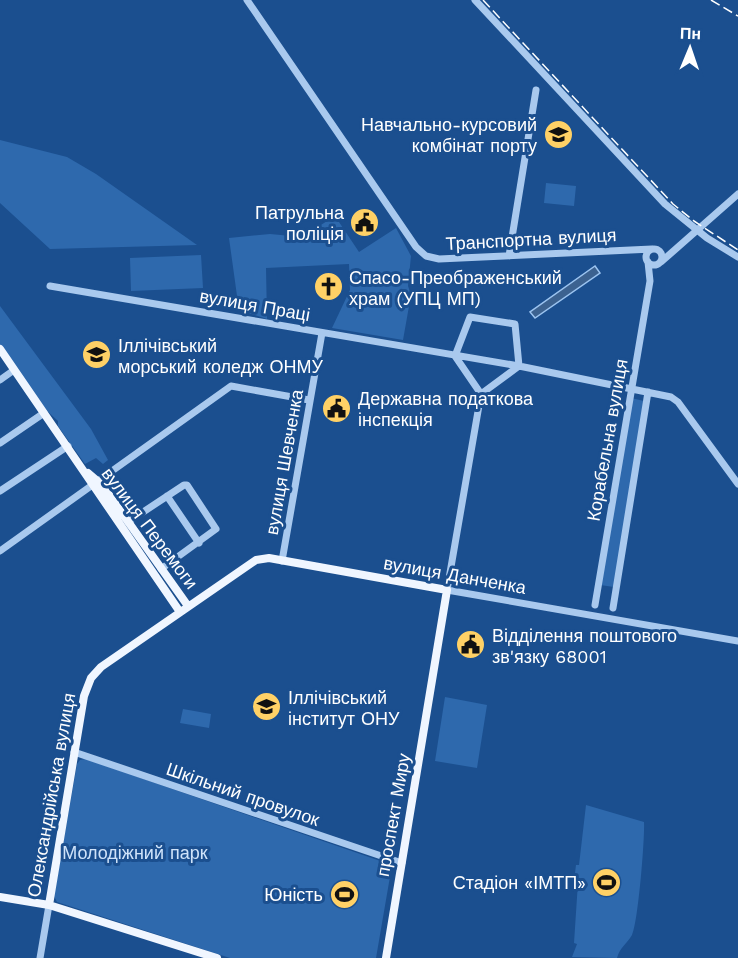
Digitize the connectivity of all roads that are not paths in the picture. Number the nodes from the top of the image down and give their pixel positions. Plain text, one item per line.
1 (247, 0) edge
2 (475, 0) edge
3 (536, 90) dead end
4 (738, 194) edge
5 (697, 230) junction
6 (679, 247) junction
7 (654, 248) junction
8 (627, 249) junction
9 (509, 256) junction
10 (738, 257) edge
11 (648, 261) junction
12 (660, 263) junction
13 (650, 281) junction
14 (50, 286) dead end
15 (322, 333) junction
16 (0, 350) edge
17 (455, 356) junction
18 (519, 366) junction
19 (14, 370) junction
20 (0, 380) edge
21 (631, 389) junction
22 (648, 392) junction
23 (481, 394) junction
24 (309, 400) junction
25 (44, 413) junction
26 (0, 443) edge
27 (68, 446) junction
28 (95, 482) junction
29 (738, 484) edge
30 (0, 491) edge
31 (167, 496) junction
32 (128, 522) junction
33 (199, 543) junction
34 (0, 551) edge
35 (282, 561) junction
36 (161, 569) junction
37 (447, 590) junction
38 (595, 605) dead end
39 (184, 609) junction
40 (613, 609) dead end
41 (738, 641) edge
42 (74, 752) junction
43 (402, 863) junction
44 (0, 897) edge
45 (49, 905) junction
46 (40, 958) edge
47 (217, 958) edge
48 (386, 958) edge

1 - 9 street, Транспортна вулиця
2 - 5 street
3 - 9 street
4 - 5 street
5 - 6 street
5 - 10 street
6 - 7 street, Транспортна вулиця
6 - 12 street
7 - 8 street, Транспортна вулиця
7 - 11 street
7 - 12 street
8 - 9 street, Транспортна вулиця
8 - 11 street, Транспортна вулиця
11 - 12 street, Транспортна вулиця
11 - 13 street
12 - 13 street
13 - 21 street, Корабельна вулиця
14 - 15 street, вулиця Праці
15 - 17 street, вулиця Праці
15 - 24 street, вулиця Шевченка
16 - 19 main road, вулиця Перемоги
17 - 18 street, вулиця Праці
17 - 18 street
17 - 23 street
18 - 21 street
18 - 23 street
19 - 20 street
19 - 25 main road, вулиця Перемоги
21 - 22 street
21 - 38 street, Корабельна вулиця
22 - 29 street
22 - 40 street, Корабельна вулиця
23 - 37 street, проспект Миру
24 - 28 street
24 - 35 street, вулиця Шевченка
25 - 26 street
25 - 27 main road, вулиця Перемоги
27 - 28 main road, вулиця Перемоги
27 - 30 street
28 - 32 main road, вулиця Перемоги
28 - 34 street
28 - 39 main road, вулиця Перемоги
31 - 32 street
31 - 33 street
31 - 33 street
32 - 36 main road, вулиця Перемоги
33 - 36 street
35 - 37 main road, вулиця Данченка
35 - 39 main road, вулиця Данченка
36 - 39 main road, вулиця Перемоги
37 - 41 street, вулиця Данченка
37 - 43 main road, проспект Миру
39 - 42 main road, Олександрійська вулиця
42 - 43 street, Шкільний провулок
42 - 45 main road, Олександрійська вулиця
43 - 48 main road, проспект Миру
44 - 45 main road
45 - 46 street, Олександрійська вулиця
45 - 47 main road

